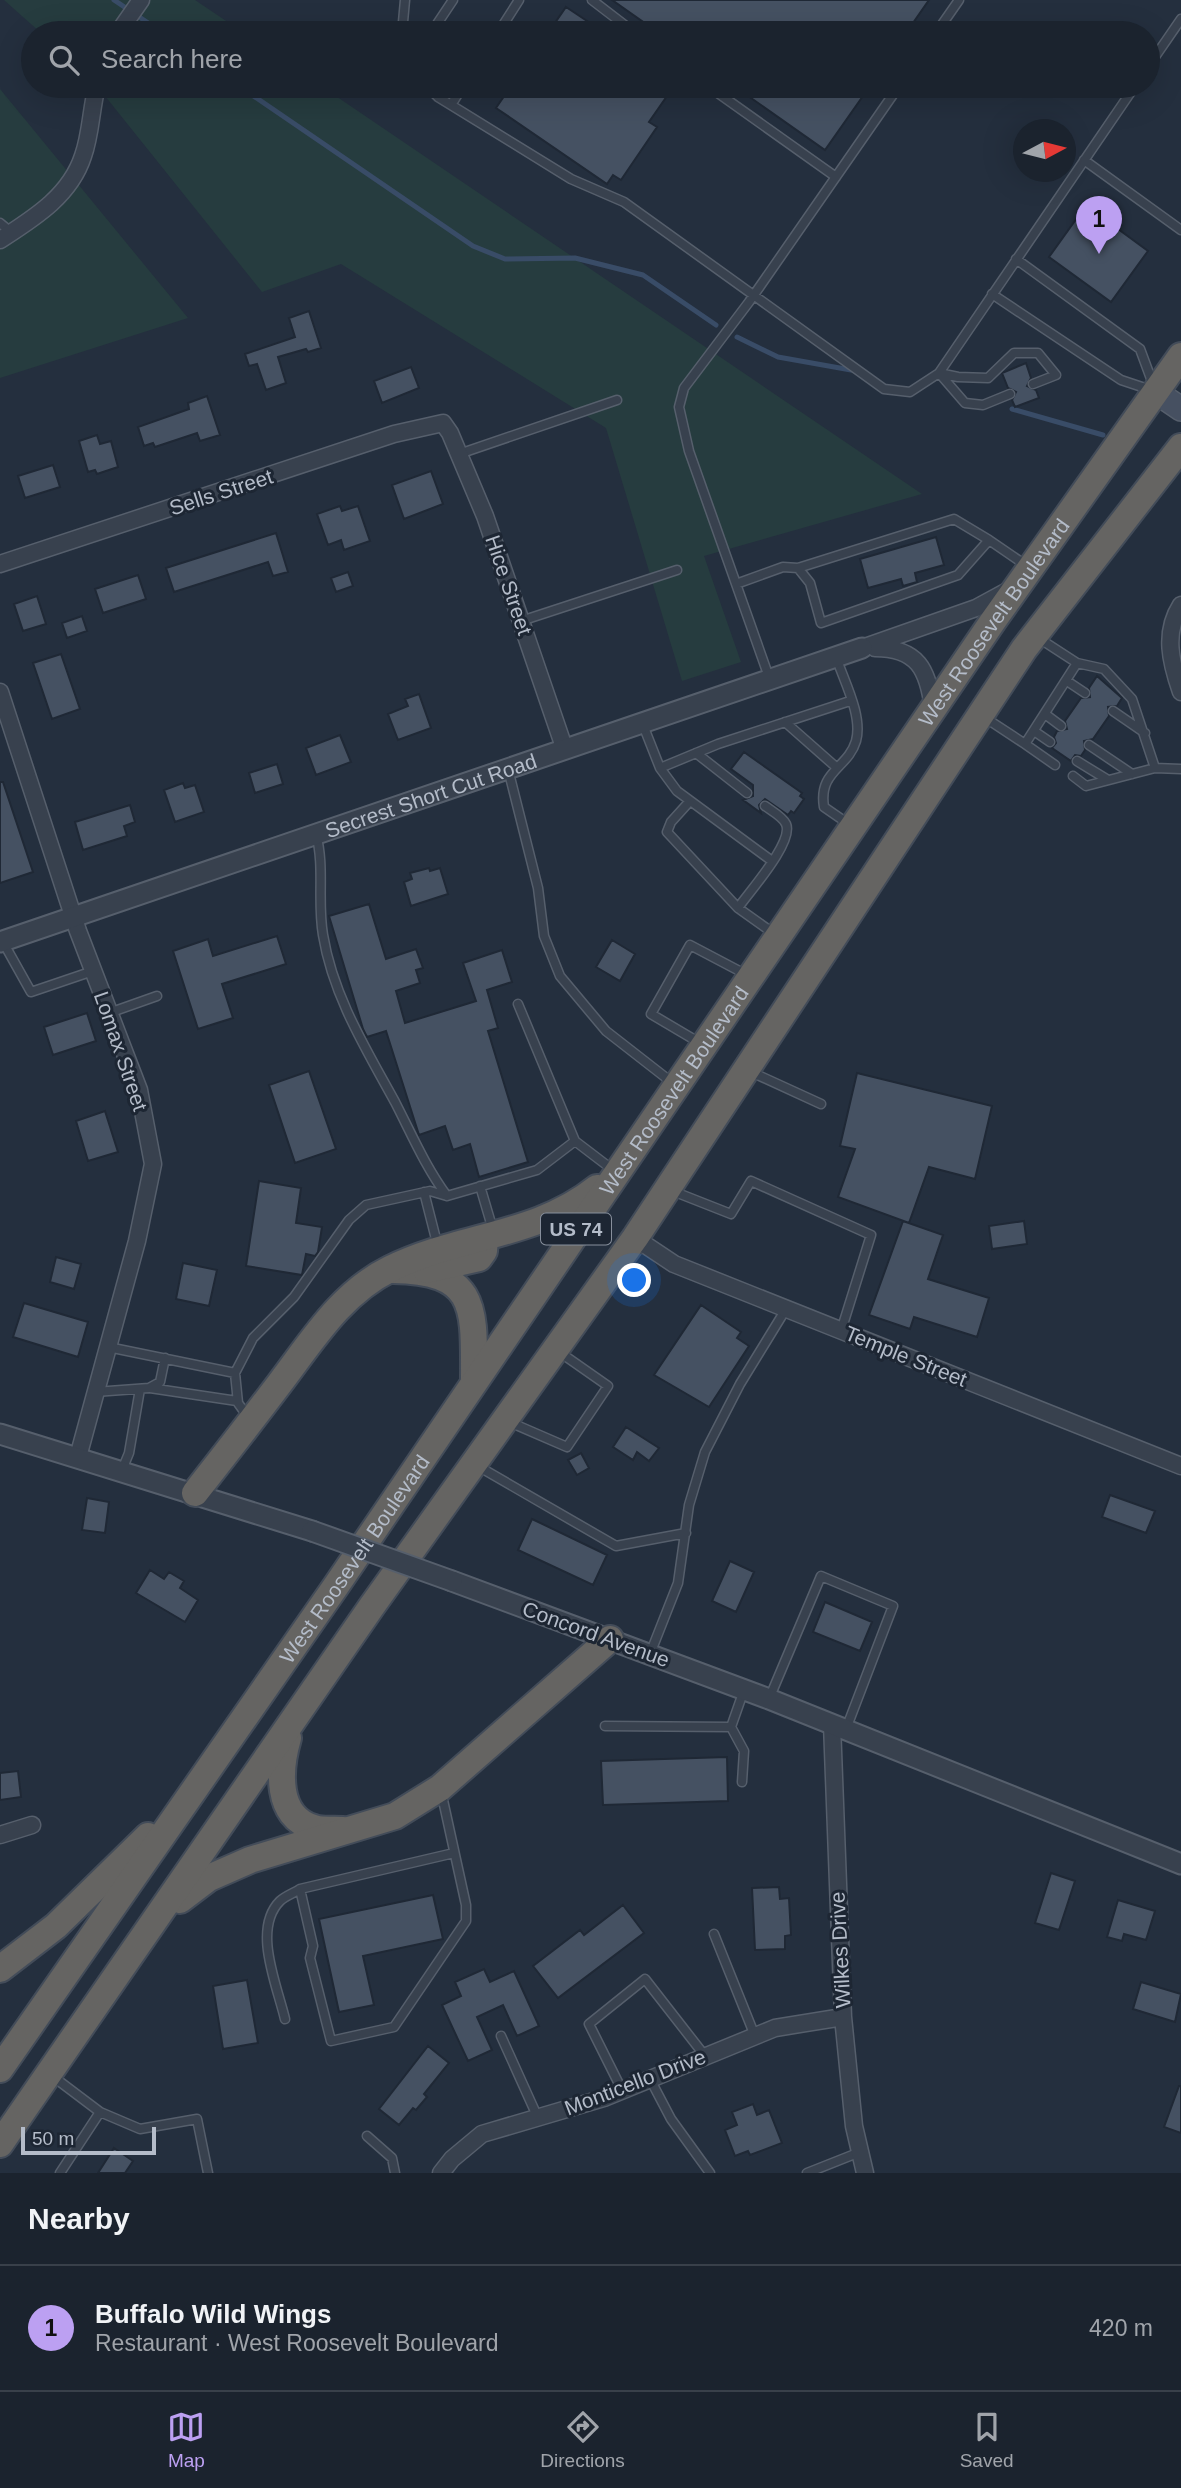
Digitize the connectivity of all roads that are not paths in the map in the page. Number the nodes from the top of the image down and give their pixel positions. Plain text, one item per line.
1 (141, 0) edge
2 (405, 0) edge
3 (453, 0) edge
4 (519, 0) edge
5 (593, 0) edge
6 (959, 0) edge
7 (1181, 19) edge
8 (126, 21) edge
9 (403, 21) edge
10 (439, 21) edge
11 (506, 21) edge
12 (620, 21) edge
13 (944, 21) edge
14 (1160, 50) edge
15 (95, 98) edge
16 (443, 98) edge
17 (455, 98) edge
18 (725, 98) edge
19 (891, 98) edge
20 (1127, 98) edge
21 (451, 105) junction
22 (1084, 160) junction
23 (836, 177) junction
24 (1181, 230) edge
25 (4, 232) edge
26 (1016, 259) junction
27 (992, 294) junction
28 (753, 297) junction
29 (1181, 356) edge
30 (939, 373) junction
31 (1033, 384) dead end
32 (1156, 392) junction
33 (1010, 394) dead end
34 (617, 400) dead end
35 (1181, 409) edge
36 (443, 423) joint
37 (1181, 447) edge
38 (459, 454) junction
39 (989, 540) junction
40 (0, 565) edge
41 (798, 568) junction
42 (677, 569) dead end
43 (1027, 576) junction
44 (736, 584) junction
45 (1181, 605) edge
46 (521, 621) junction
47 (1034, 635) junction
48 (862, 648) junction
49 (836, 657) junction
50 (1077, 663) junction
51 (770, 680) junction
52 (1068, 681) junction
53 (0, 692) edge
54 (1181, 692) edge
55 (1085, 693) dead end
56 (850, 701) junction
57 (933, 709) junction
58 (1113, 711) dead end
59 (981, 714) junction
60 (1045, 714) junction
61 (785, 722) junction
62 (643, 724) junction
63 (1062, 726) dead end
64 (1034, 731) junction
65 (1145, 733) junction
66 (1050, 742) dead end
67 (1025, 744) junction
68 (1089, 745) dead end
69 (565, 750) junction
70 (696, 753) junction
71 (1077, 761) dead end
72 (1055, 765) dead end
73 (836, 767) junction
74 (660, 768) junction
75 (1155, 768) junction
76 (508, 769) junction
77 (1181, 769) edge
78 (1132, 774) junction
79 (1073, 776) dead end
80 (1108, 780) junction
81 (747, 793) dead end
82 (690, 801) junction
83 (765, 806) dead end
84 (852, 827) junction
85 (316, 834) junction
86 (772, 861) junction
87 (738, 908) junction
88 (73, 916) junction
89 (777, 936) junction
90 (1, 942) edge
91 (93, 971) junction
92 (750, 976) junction
93 (157, 996) dead end
94 (518, 1004) dead end
95 (109, 1013) junction
96 (702, 1045) junction
97 (746, 1070) junction
98 (675, 1085) junction
99 (821, 1104) dead end
100 (575, 1141) junction
101 (614, 1173) junction
102 (480, 1186) junction
103 (667, 1189) junction
104 (424, 1192) junction
105 (447, 1196) junction
106 (490, 1237) junction
107 (635, 1238) junction
108 (432, 1259) junction
109 (786, 1309) junction
110 (841, 1331) junction
111 (108, 1346) junction
112 (556, 1349) junction
113 (165, 1358) junction
114 (235, 1373) junction
115 (474, 1380) junction
116 (144, 1389) junction
117 (95, 1392) junction
118 (244, 1410) junction
119 (505, 1420) junction
120 (0, 1434) edge
121 (78, 1457) junction
122 (474, 1463) junction
123 (1181, 1466) edge
124 (122, 1470) junction
125 (195, 1493) junction
126 (686, 1533) junction
127 (610, 1639) junction
128 (650, 1654) junction
129 (744, 1690) junction
130 (769, 1699) junction
131 (292, 1723) junction
132 (605, 1726) dead end
133 (731, 1727) junction
134 (838, 1727) junction
135 (742, 1782) dead end
136 (196, 1788) junction
137 (440, 1788) junction
138 (32, 1825) dead end
139 (354, 1830) junction
140 (0, 1835) edge
141 (454, 1853) junction
142 (1181, 1864) edge
143 (300, 1889) junction
144 (159, 1917) junction
145 (714, 1934) dead end
146 (0, 1969) edge
147 (843, 2017) junction
148 (285, 2019) dead end
149 (755, 2035) junction
150 (501, 2036) dead end
151 (705, 2056) junction
152 (0, 2069) edge
153 (49, 2073) junction
154 (650, 2079) junction
155 (622, 2090) junction
156 (100, 2112) junction
157 (538, 2118) junction
158 (367, 2136) dead end
159 (0, 2144) edge
160 (860, 2152) junction
161 (60, 2173) edge
162 (208, 2173) edge
163 (395, 2173) edge
164 (441, 2173) edge
165 (710, 2173) edge
166 (807, 2173) edge
167 (865, 2173) edge

1 - 8 street
2 - 9 lane
3 - 10 lane
4 - 11 lane
5 - 12 lane
6 - 13 lane
7 - 14 lane
15 - 25 street
16 - 21 lane
17 - 21 lane
18 - 23 lane
19 - 23 lane
20 - 22 lane
21 - 28 lane
22 - 24 lane
22 - 26 lane
23 - 28 lane
26 - 27 lane
26 - 32 lane
27 - 30 lane
27 - 32 lane
28 - 30 lane
28 - 44 lane
29 - 32 highway, West Roosevelt Boulevard / US 74
30 - 31 lane
30 - 33 lane
32 - 35 main road
32 - 43 highway, West Roosevelt Boulevard / US 74
34 - 38 lane
36 - 38 street, Hice Street
36 - 40 street, Sells Street
37 - 47 highway, West Roosevelt Boulevard / US 74
38 - 46 street, Hice Street
39 - 41 lane
39 - 41 lane
39 - 43 lane
41 - 44 lane
42 - 46 lane
43 - 48 street, Secrest Short Cut Road
43 - 57 highway, West Roosevelt Boulevard / US 74
44 - 51 lane
45 - 54 street
46 - 69 street, Hice Street
47 - 50 lane
47 - 59 highway, West Roosevelt Boulevard / US 74
48 - 49 street, Secrest Short Cut Road
48 - 57 street, Secrest Short Cut Road
49 - 51 street, Secrest Short Cut Road
49 - 56 lane
50 - 52 lane
50 - 65 lane
51 - 62 street, Secrest Short Cut Road
52 - 55 lane
52 - 60 lane
53 - 88 street, Lomax Street
56 - 61 lane
56 - 73 lane
57 - 84 highway, West Roosevelt Boulevard / US 74
58 - 65 lane
59 - 67 lane
59 - 97 highway, West Roosevelt Boulevard / US 74
60 - 63 lane
60 - 64 lane
61 - 70 lane
61 - 73 lane
62 - 69 street, Secrest Short Cut Road
62 - 74 lane
64 - 66 lane
64 - 67 lane
65 - 75 lane
67 - 72 lane
68 - 78 lane
69 - 76 street, Secrest Short Cut Road
70 - 74 lane
70 - 81 lane
71 - 80 lane
73 - 84 lane
74 - 82 lane
75 - 77 lane
75 - 78 lane
76 - 85 street, Secrest Short Cut Road
76 - 98 lane
78 - 80 lane
79 - 80 lane
82 - 86 lane
82 - 87 lane
83 - 86 lane
84 - 89 highway, West Roosevelt Boulevard / US 74
85 - 88 street, Secrest Short Cut Road
85 - 105 lane
86 - 87 lane
87 - 89 lane
88 - 90 street, Secrest Short Cut Road
88 - 91 street, Lomax Street
89 - 92 highway, West Roosevelt Boulevard / US 74
90 - 91 lane
91 - 95 street, Lomax Street
92 - 96 highway, West Roosevelt Boulevard / US 74
92 - 96 lane
93 - 95 lane
94 - 100 lane
95 - 111 street, Lomax Street
96 - 98 highway, West Roosevelt Boulevard / US 74
97 - 99 lane
97 - 103 highway, West Roosevelt Boulevard / US 74
98 - 101 highway, West Roosevelt Boulevard / US 74
100 - 101 lane
100 - 102 lane
101 - 106 highway
101 - 115 highway, West Roosevelt Boulevard / US 74
102 - 105 lane
102 - 106 lane
103 - 107 highway, West Roosevelt Boulevard / US 74
103 - 110 lane
104 - 105 lane
104 - 108 lane
104 - 114 lane
106 - 108 highway
107 - 109 street, Temple Street
107 - 112 highway, West Roosevelt Boulevard / US 74
108 - 115 highway
108 - 118 highway
109 - 110 street, Temple Street
109 - 126 lane
110 - 123 street, Temple Street
111 - 113 lane
111 - 117 street, Lomax Street
112 - 119 highway, West Roosevelt Boulevard / US 74
112 - 119 lane
113 - 114 lane
113 - 116 lane
114 - 118 lane
115 - 136 highway, West Roosevelt Boulevard / US 74
116 - 117 lane
116 - 118 lane
116 - 124 lane
117 - 121 street, Lomax Street
118 - 125 highway
119 - 122 highway, West Roosevelt Boulevard / US 74
120 - 121 street, Concord Avenue
121 - 124 street, Concord Avenue
122 - 126 lane
122 - 131 highway, West Roosevelt Boulevard / US 74
124 - 125 street, Concord Avenue
125 - 127 street, Concord Avenue, bridge
126 - 128 lane
127 - 128 street, Concord Avenue
127 - 137 highway
128 - 129 street, Concord Avenue
129 - 130 street, Concord Avenue
129 - 133 lane
130 - 134 street, Concord Avenue
130 - 134 lane
131 - 139 highway
131 - 144 highway, West Roosevelt Boulevard / US 74
132 - 133 lane
133 - 135 lane
134 - 142 street, Concord Avenue
134 - 147 street, Wilkes Drive
136 - 146 highway
136 - 152 highway, West Roosevelt Boulevard / US 74
137 - 139 highway
137 - 141 lane
138 - 140 street
139 - 144 highway
141 - 143 lane
141 - 143 lane
143 - 148 lane
144 - 153 highway, West Roosevelt Boulevard / US 74
145 - 149 lane
147 - 149 street, Monticello Drive
147 - 160 street, Wilkes Drive
149 - 151 street, Monticello Drive
150 - 157 lane
151 - 154 street, Monticello Drive
151 - 155 lane
153 - 156 lane
153 - 159 highway, West Roosevelt Boulevard / US 74
154 - 155 street, Monticello Drive
154 - 165 lane
155 - 157 street, Monticello Drive
156 - 161 lane
156 - 162 lane
157 - 164 street, Monticello Drive
158 - 163 lane
160 - 166 lane
160 - 167 street, Wilkes Drive

